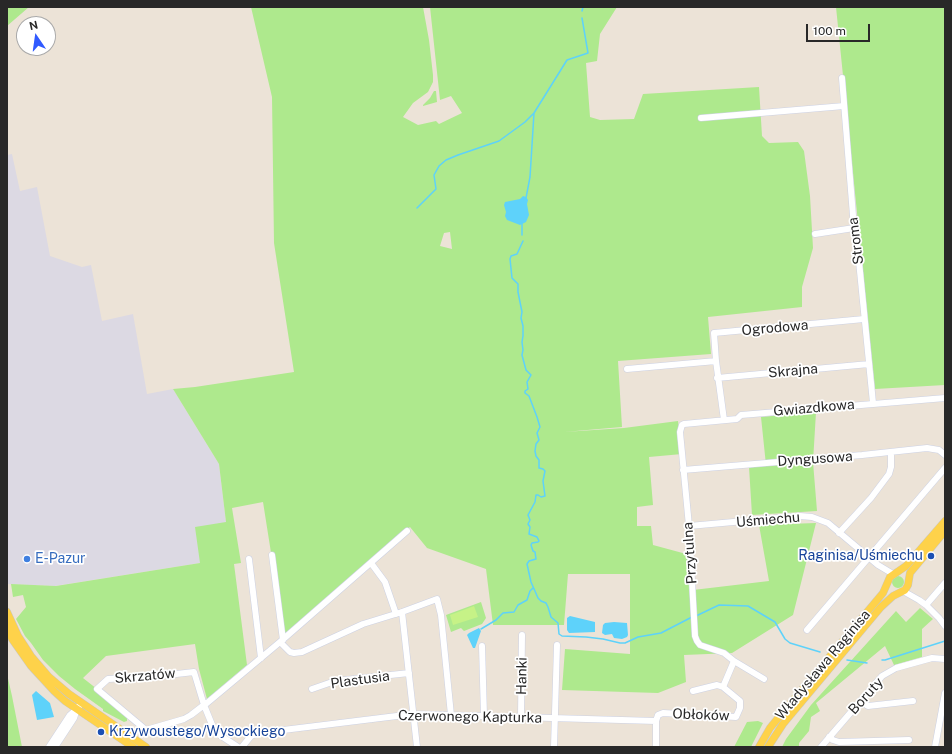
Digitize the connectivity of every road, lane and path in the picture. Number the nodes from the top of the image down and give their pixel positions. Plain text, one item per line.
1 (842, 78) dead end
2 (844, 106) junction
3 (701, 118) dead end
4 (854, 228) junction
5 (815, 234) dead end
6 (864, 319) junction
7 (716, 361) junction
8 (869, 364) junction
9 (627, 369) dead end
10 (717, 378) junction
11 (945, 398) edge
12 (873, 403) junction
13 (724, 420) junction
14 (684, 424) joint
15 (891, 452) junction
16 (945, 455) edge
17 (945, 468) edge
18 (683, 470) junction
19 (945, 521) edge
20 (689, 526) junction
21 (407, 531) dead end
22 (945, 531) edge
23 (839, 533) junction
24 (272, 555) dead end
25 (868, 557) junction
26 (249, 559) dead end
27 (371, 563) junction
28 (891, 577) junction
29 (908, 583) junction
30 (945, 583) edge
31 (901, 592) junction
32 (919, 600) junction
33 (926, 605) junction
34 (7, 612) edge
35 (399, 613) junction
36 (945, 626) edge
37 (7, 627) edge
38 (807, 630) dead end
39 (522, 635) dead end
40 (282, 641) junction
41 (557, 645) dead end
42 (482, 646) dead end
43 (261, 658) junction
44 (945, 659) edge
45 (734, 661) junction
46 (408, 673) junction
47 (764, 679) dead end
48 (723, 687) junction
49 (312, 689) dead end
50 (693, 691) dead end
51 (945, 693) edge
52 (860, 701) junction
53 (913, 701) dead end
54 (81, 703) junction
55 (204, 705) junction
56 (77, 709) junction
57 (413, 714) junction
58 (450, 715) junction
59 (484, 716) junction
60 (521, 717) junction
61 (554, 719) junction
62 (656, 721) junction
63 (829, 738) junction
64 (909, 740) dead end
65 (49, 747) edge
66 (55, 747) edge
67 (133, 747) edge
68 (146, 747) edge
69 (238, 747) edge
70 (242, 747) edge
71 (417, 747) edge
72 (554, 747) edge
73 (656, 747) edge
74 (759, 747) edge
75 (768, 747) edge
76 (821, 747) edge
77 (936, 747) edge

1 - 2 street, Stroma
2 - 3 street
2 - 4 street, Stroma
4 - 5 street
4 - 6 street, Stroma
6 - 7 street, Ogrodowa
6 - 8 street, Stroma
7 - 9 street
7 - 10 street, Ogrodowa
8 - 10 street, Skrajna
8 - 12 street, Stroma
10 - 13 street, Ogrodowa
11 - 12 street, Gwiazdkowa
12 - 13 street, Gwiazdkowa
13 - 14 street, Gwiazdkowa
14 - 18 street, Przytulna
15 - 16 street, Dyngusowa
15 - 18 street, Dyngusowa
15 - 23 street
17 - 25 street
18 - 20 street, Przytulna
19 - 28 main road, Władysława Raginisa
20 - 23 street, Uśmiechu
20 - 45 street, Przytulna
21 - 27 street, Skrzatów
22 - 29 main road
23 - 25 street, Uśmiechu
24 - 40 street
25 - 28 street, Uśmiechu
25 - 38 street
26 - 43 street
27 - 35 street
27 - 40 street, Skrzatów
28 - 29 main road
28 - 31 main road
28 - 74 main road, Władysława Raginisa
29 - 31 main road
29 - 32 street
30 - 33 street
31 - 32 street
31 - 75 main road, Władysława Raginisa
32 - 33 street
33 - 36 street
34 - 54 main road
35 - 40 street
35 - 46 street
35 - 58 street
37 - 56 main road
39 - 60 street, Hanki
40 - 43 street, Skrzatów
41 - 61 street
42 - 59 street
43 - 55 street, Skrzatów
44 - 52 street, Boruty
45 - 47 street
45 - 48 street, Obłoków
46 - 49 street, Plastusia
46 - 57 street
48 - 50 street, Obłoków
48 - 62 street, Obłoków
51 - 77 street
52 - 53 street
52 - 63 street, Boruty
54 - 56 street
54 - 68 main road
55 - 55 street, Skrzatów
55 - 69 street
56 - 65 street
56 - 66 street
56 - 67 main road
57 - 58 street, Czerwonego Kapturka
57 - 70 street, Czerwonego Kapturka
57 - 71 street
58 - 59 street, Czerwonego Kapturka
59 - 60 street, Czerwonego Kapturka
60 - 61 street, Czerwonego Kapturka
61 - 62 street, Czerwonego Kapturka
61 - 72 street
62 - 73 street
63 - 64 street
63 - 76 street, Boruty

